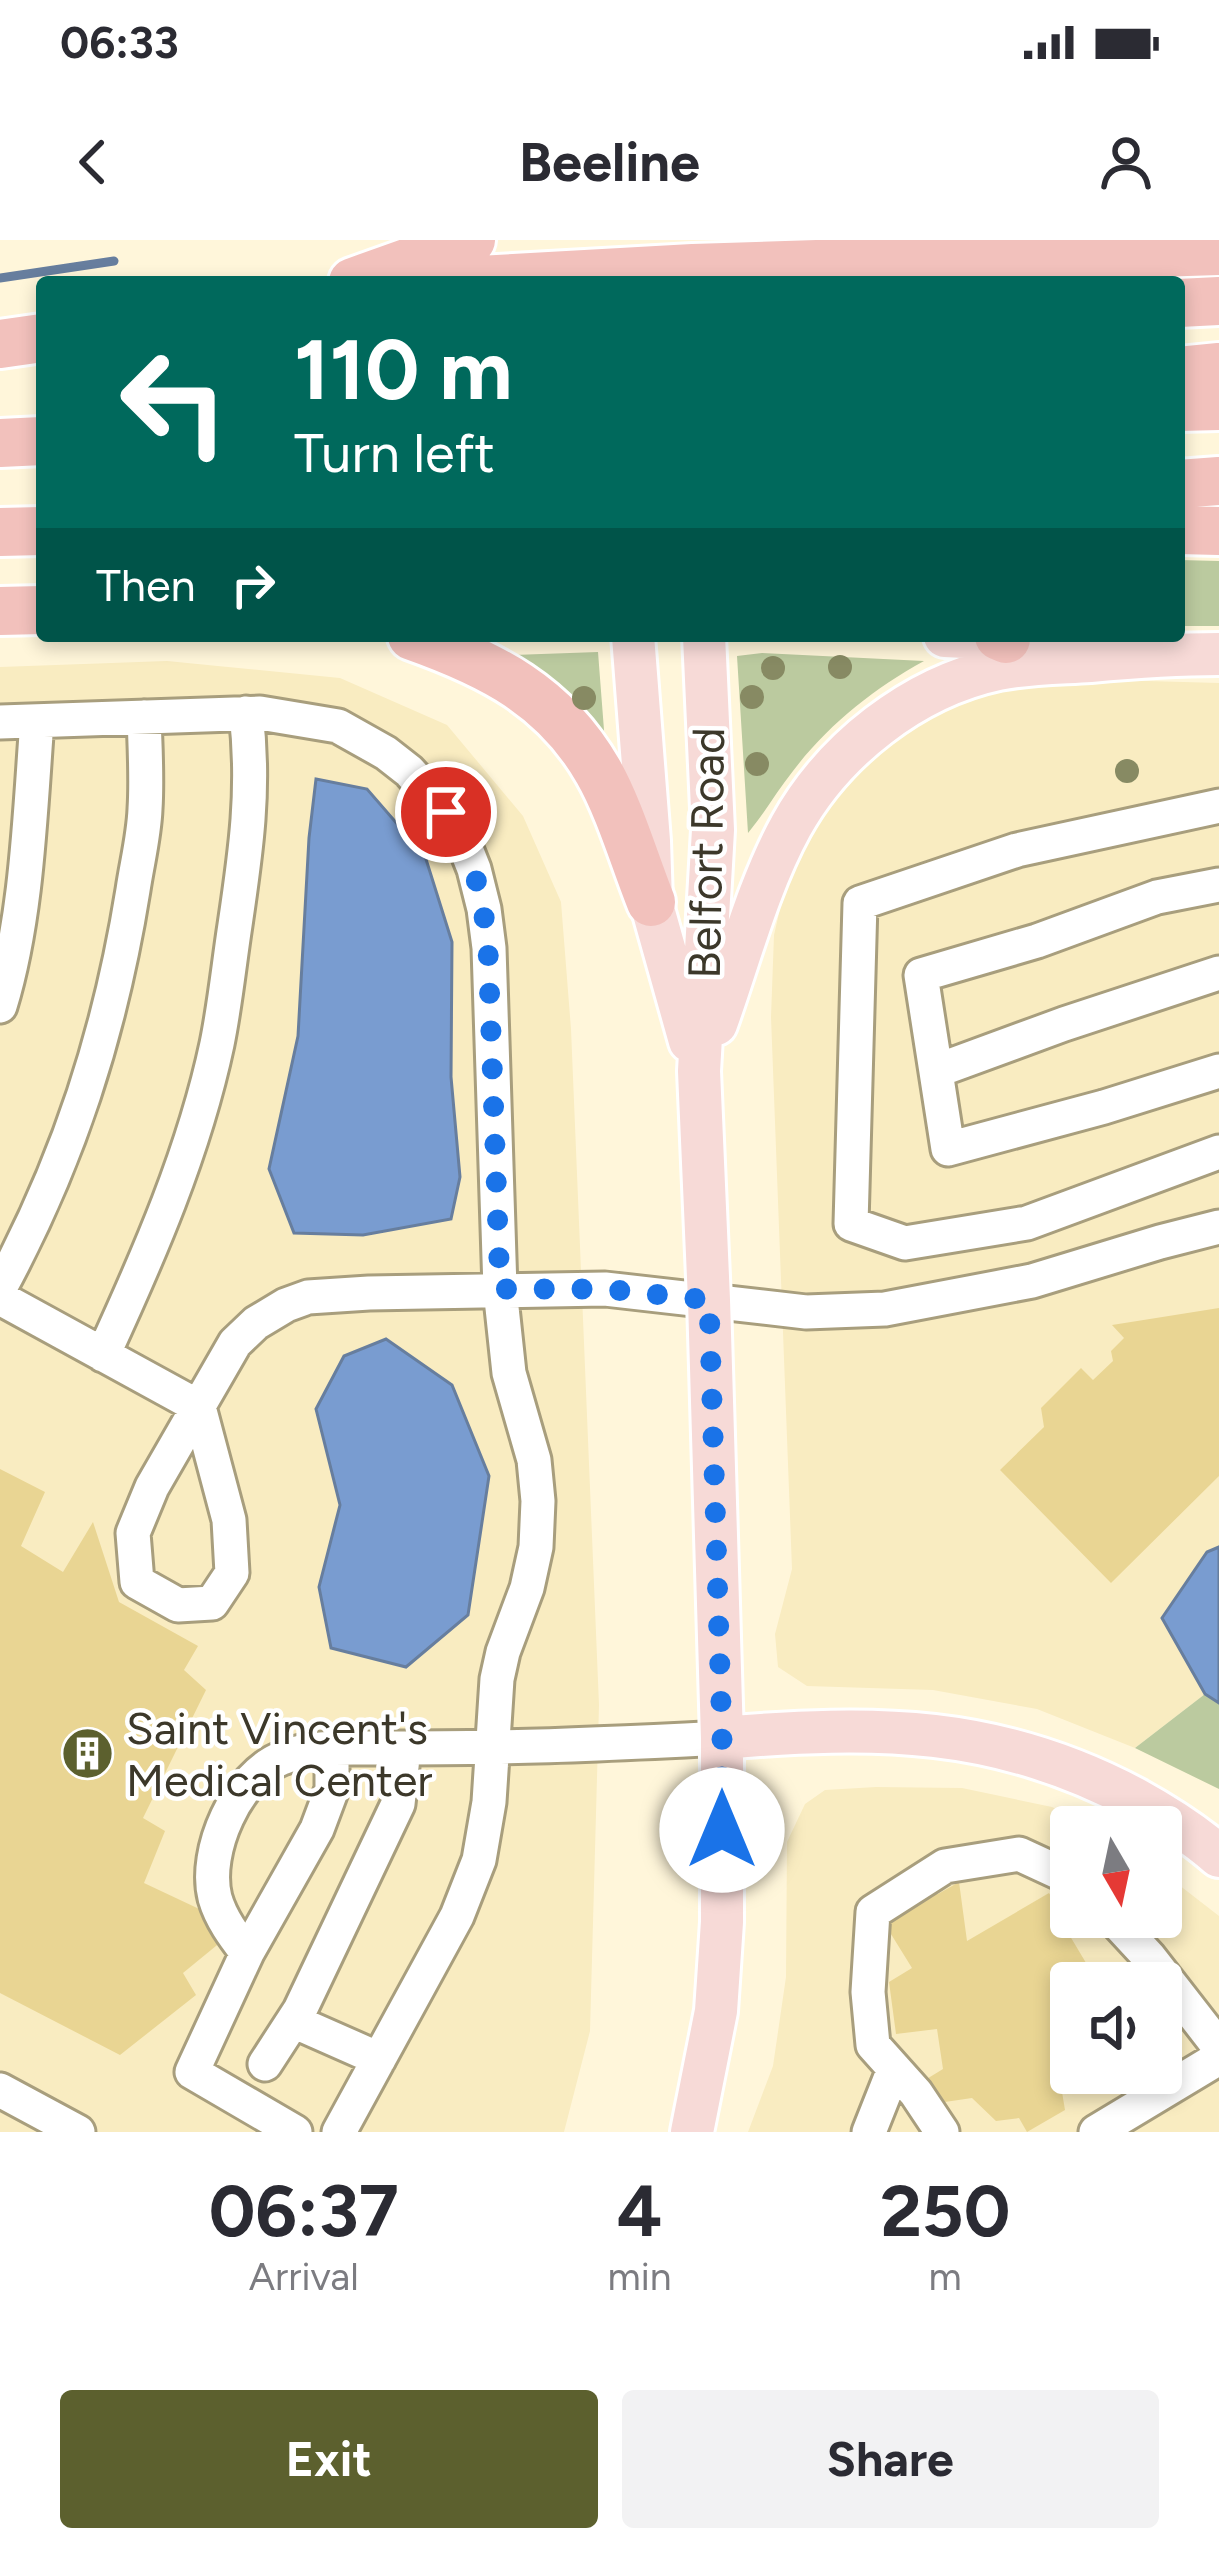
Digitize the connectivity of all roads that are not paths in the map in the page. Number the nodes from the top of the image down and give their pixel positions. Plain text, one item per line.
1 (471, 240) edge
2 (890, 240) edge
3 (1219, 251) edge
4 (990, 258) junction
5 (692, 263) edge
6 (621, 264) edge
7 (370, 276) edge
8 (502, 276) edge
9 (1219, 301) edge
10 (1185, 303) edge
11 (36, 339) edge
12 (0, 344) edge
13 (1219, 367) edge
14 (1185, 370) edge
15 (1219, 406) edge
16 (1185, 407) edge
17 (36, 440) edge
18 (0, 443) edge
19 (1219, 481) edge
20 (1185, 484) edge
21 (1185, 530) edge
22 (36, 531) edge
23 (1219, 531) edge
24 (0, 532) edge
25 (36, 610) edge
26 (0, 611) edge
27 (427, 642) edge
28 (633, 642) edge
29 (704, 642) edge
30 (1046, 642) edge
31 (1176, 654) junction
32 (1219, 654) edge
33 (247, 713) junction
34 (144, 717) junction
35 (37, 721) junction
36 (0, 722) edge
37 (1219, 806) edge
38 (1219, 885) edge
39 (651, 902) junction
40 (1219, 973) edge
41 (0, 1006) edge
42 (699, 1071) junction
43 (936, 1071) junction
44 (1219, 1071) edge
45 (1219, 1152) edge
46 (1219, 1227) edge
47 (0, 1288) edge
48 (500, 1289) junction
49 (0, 1298) edge
50 (709, 1300) junction
51 (103, 1355) junction
52 (199, 1407) junction
53 (722, 1738) junction
54 (493, 1747) junction
55 (332, 1748) junction
56 (404, 1748) junction
57 (1219, 1856) edge
58 (1050, 1868) edge
59 (1131, 1938) edge
60 (247, 1953) junction
61 (292, 2021) junction
62 (1219, 2047) edge
63 (1219, 2058) edge
64 (379, 2059) junction
65 (265, 2064) dead end
66 (895, 2069) junction
67 (0, 2090) edge
68 (78, 2132) edge
69 (296, 2132) edge
70 (339, 2132) edge
71 (692, 2132) edge
72 (869, 2132) edge
73 (942, 2132) edge
74 (1096, 2132) edge

1 - 7 highway
2 - 4 highway
3 - 4 highway
4 - 5 highway
5 - 6 highway
6 - 8 highway
9 - 10 highway
11 - 12 highway
13 - 14 highway
15 - 16 highway
17 - 18 highway
19 - 20 highway
21 - 23 highway
22 - 24 highway
25 - 26 highway
27 - 39 highway
28 - 39 main road, Belfort Road
29 - 42 main road, Belfort Road
30 - 31 main road
31 - 32 main road
31 - 42 main road
33 - 34 lane
33 - 48 lane
33 - 51 lane
34 - 35 lane
34 - 47 lane
35 - 36 lane
35 - 41 lane
37 - 45 lane
38 - 43 lane
39 - 42 main road, Belfort Road
40 - 43 lane
42 - 50 main road, Belfort Road
43 - 44 lane
46 - 50 lane
48 - 50 lane
48 - 52 lane
48 - 54 lane
49 - 51 lane
50 - 53 main road, Belfort Road
51 - 52 lane
52 - 52 lane
53 - 54 lane
53 - 57 main road
53 - 71 main road, Belfort Road
54 - 56 lane
54 - 64 lane
55 - 56 lane
55 - 60 lane
55 - 60 lane
56 - 61 lane
58 - 66 lane
59 - 62 lane
60 - 69 lane
61 - 64 lane
61 - 65 lane
63 - 74 lane
64 - 70 lane
66 - 72 lane
66 - 73 lane
67 - 68 lane

